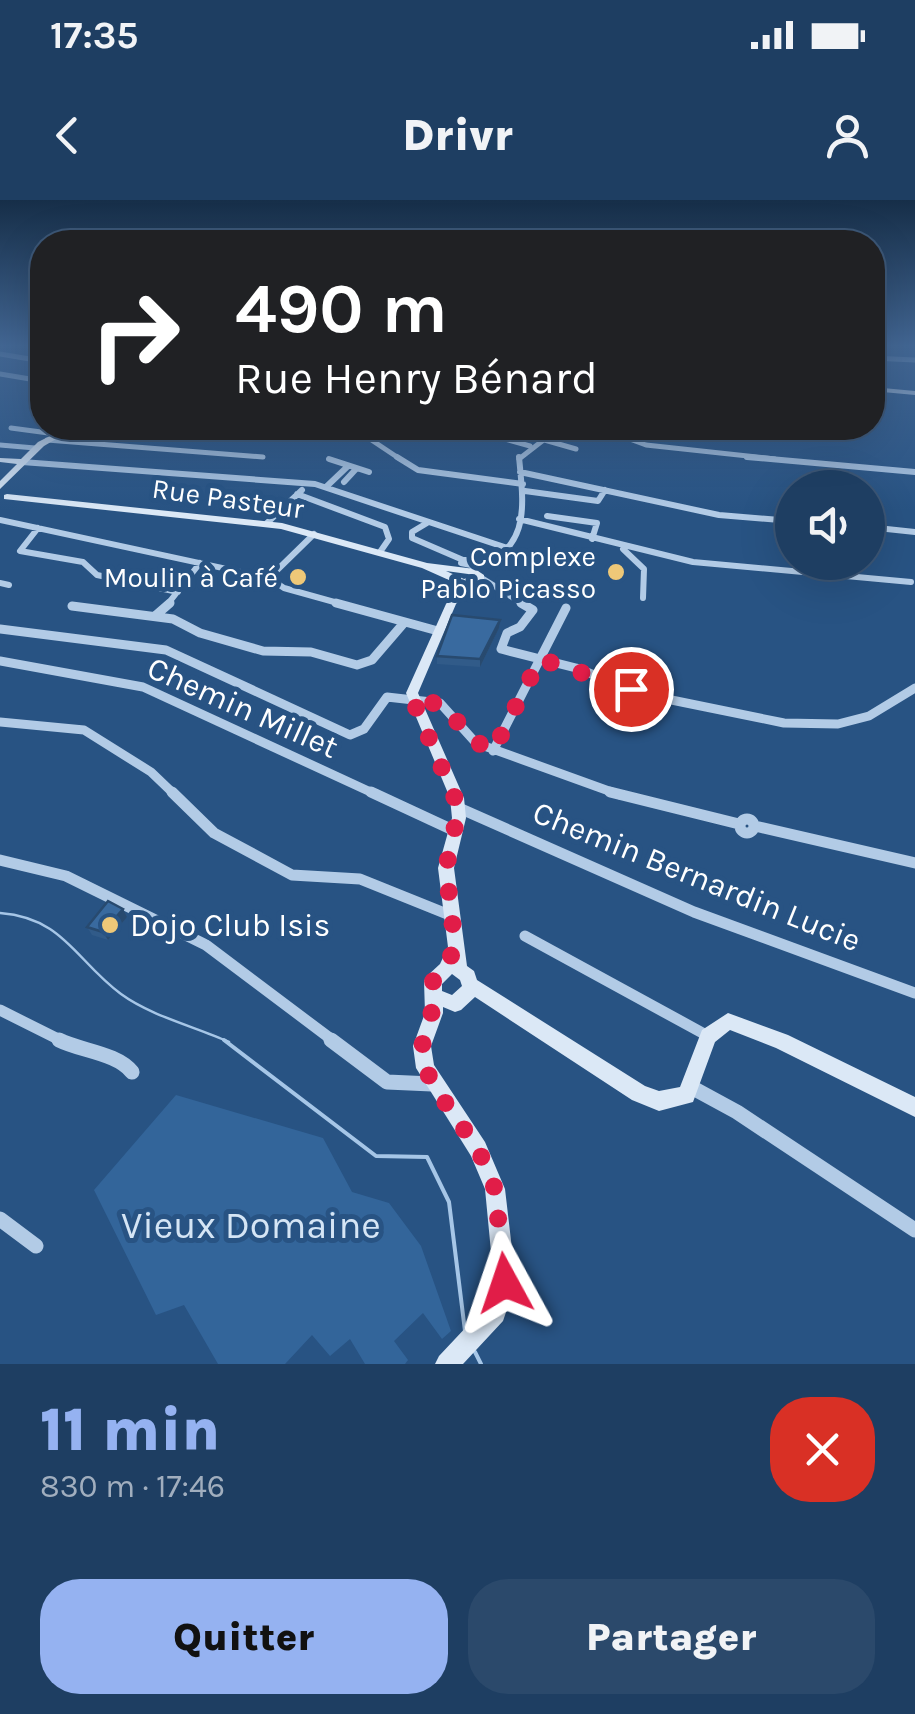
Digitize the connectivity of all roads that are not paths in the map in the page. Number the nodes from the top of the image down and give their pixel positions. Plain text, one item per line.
1 (10, 428) dead end
2 (30, 431) edge
3 (47, 440) joint
4 (378, 440) edge
5 (508, 440) edge
6 (539, 440) edge
7 (544, 440) edge
8 (632, 440) edge
9 (0, 444) edge
10 (530, 446) junction
11 (36, 448) junction
12 (576, 449) dead end
13 (263, 456) dead end
14 (329, 459) dead end
15 (0, 460) edge
16 (22, 462) junction
17 (352, 468) junction
18 (369, 472) dead end
19 (520, 472) junction
20 (915, 472) edge
21 (344, 482) dead end
22 (308, 483) junction
23 (326, 487) junction
24 (524, 488) junction
25 (605, 490) junction
26 (5, 492) edge
27 (298, 494) junction
28 (547, 516) dead end
29 (519, 519) junction
30 (0, 520) edge
31 (775, 520) edge
32 (426, 523) junction
33 (266, 524) junction
34 (38, 528) junction
35 (885, 529) edge
36 (915, 532) edge
37 (314, 534) junction
38 (592, 539) junction
39 (414, 540) junction
40 (384, 548) junction
41 (510, 549) junction
42 (638, 554) junction
43 (200, 564) junction
44 (469, 576) junction
45 (270, 578) junction
46 (912, 582) dead end
47 (178, 592) junction
48 (643, 598) dead end
49 (72, 606) dead end
50 (566, 608) dead end
51 (155, 616) junction
52 (403, 624) junction
53 (0, 629) edge
54 (438, 632) junction
55 (540, 659) junction
56 (0, 661) edge
57 (915, 688) edge
58 (412, 698) junction
59 (0, 722) edge
60 (493, 751) junction
61 (459, 808) junction
62 (456, 830) junction
63 (0, 860) edge
64 (915, 862) edge
65 (452, 916) junction
66 (525, 936) dead end
67 (453, 969) junction
68 (474, 992) junction
69 (915, 993) edge
70 (438, 1004) junction
71 (0, 1010) edge
72 (708, 1036) junction
73 (132, 1072) dead end
74 (432, 1084) junction
75 (691, 1087) junction
76 (915, 1107) edge
77 (0, 1218) edge
78 (915, 1230) edge
79 (36, 1246) dead end
80 (454, 1357) edge

1 - 2 street
3 - 11 main road
3 - 13 street
4 - 24 street
5 - 10 street
6 - 10 street
7 - 12 street
8 - 20 street
9 - 11 street
10 - 19 street
11 - 16 main road
14 - 17 street
15 - 16 main road
16 - 22 street
16 - 26 main road
17 - 18 street
17 - 21 street
17 - 23 street
19 - 24 street
19 - 25 street
22 - 23 street
22 - 27 street
23 - 32 street
24 - 25 street
24 - 29 street
25 - 31 street
26 - 33 main road, Rue Pasteur
27 - 33 street
27 - 40 street
28 - 38 street
29 - 38 street
29 - 41 street
30 - 34 street
32 - 39 street
32 - 41 street
33 - 37 main road, Rue Pasteur
34 - 43 street
34 - 47 street
35 - 36 street
37 - 40 main road, Rue Pasteur
37 - 45 street
38 - 42 street
39 - 40 street
39 - 44 street
40 - 44 main road, Rue Pasteur
41 - 44 street
42 - 46 street
42 - 48 street
43 - 45 street
43 - 47 street
44 - 54 main road
44 - 55 street
45 - 52 street
47 - 51 street
49 - 51 street
50 - 55 street
51 - 52 street
52 - 54 street
53 - 58 street
54 - 58 main road
55 - 57 street
55 - 60 street
56 - 62 street, Chemin Millet
58 - 60 street
58 - 61 main road
59 - 65 street
60 - 64 street
61 - 62 main road
61 - 69 street, Chemin Bernardin Lucie
62 - 65 main road
63 - 74 street
65 - 67 main road
66 - 72 street
67 - 68 main road
67 - 70 main road
68 - 70 main road
68 - 75 main road
70 - 74 main road
71 - 73 street
72 - 75 main road
72 - 76 main road
74 - 80 main road
75 - 78 street
77 - 79 street

